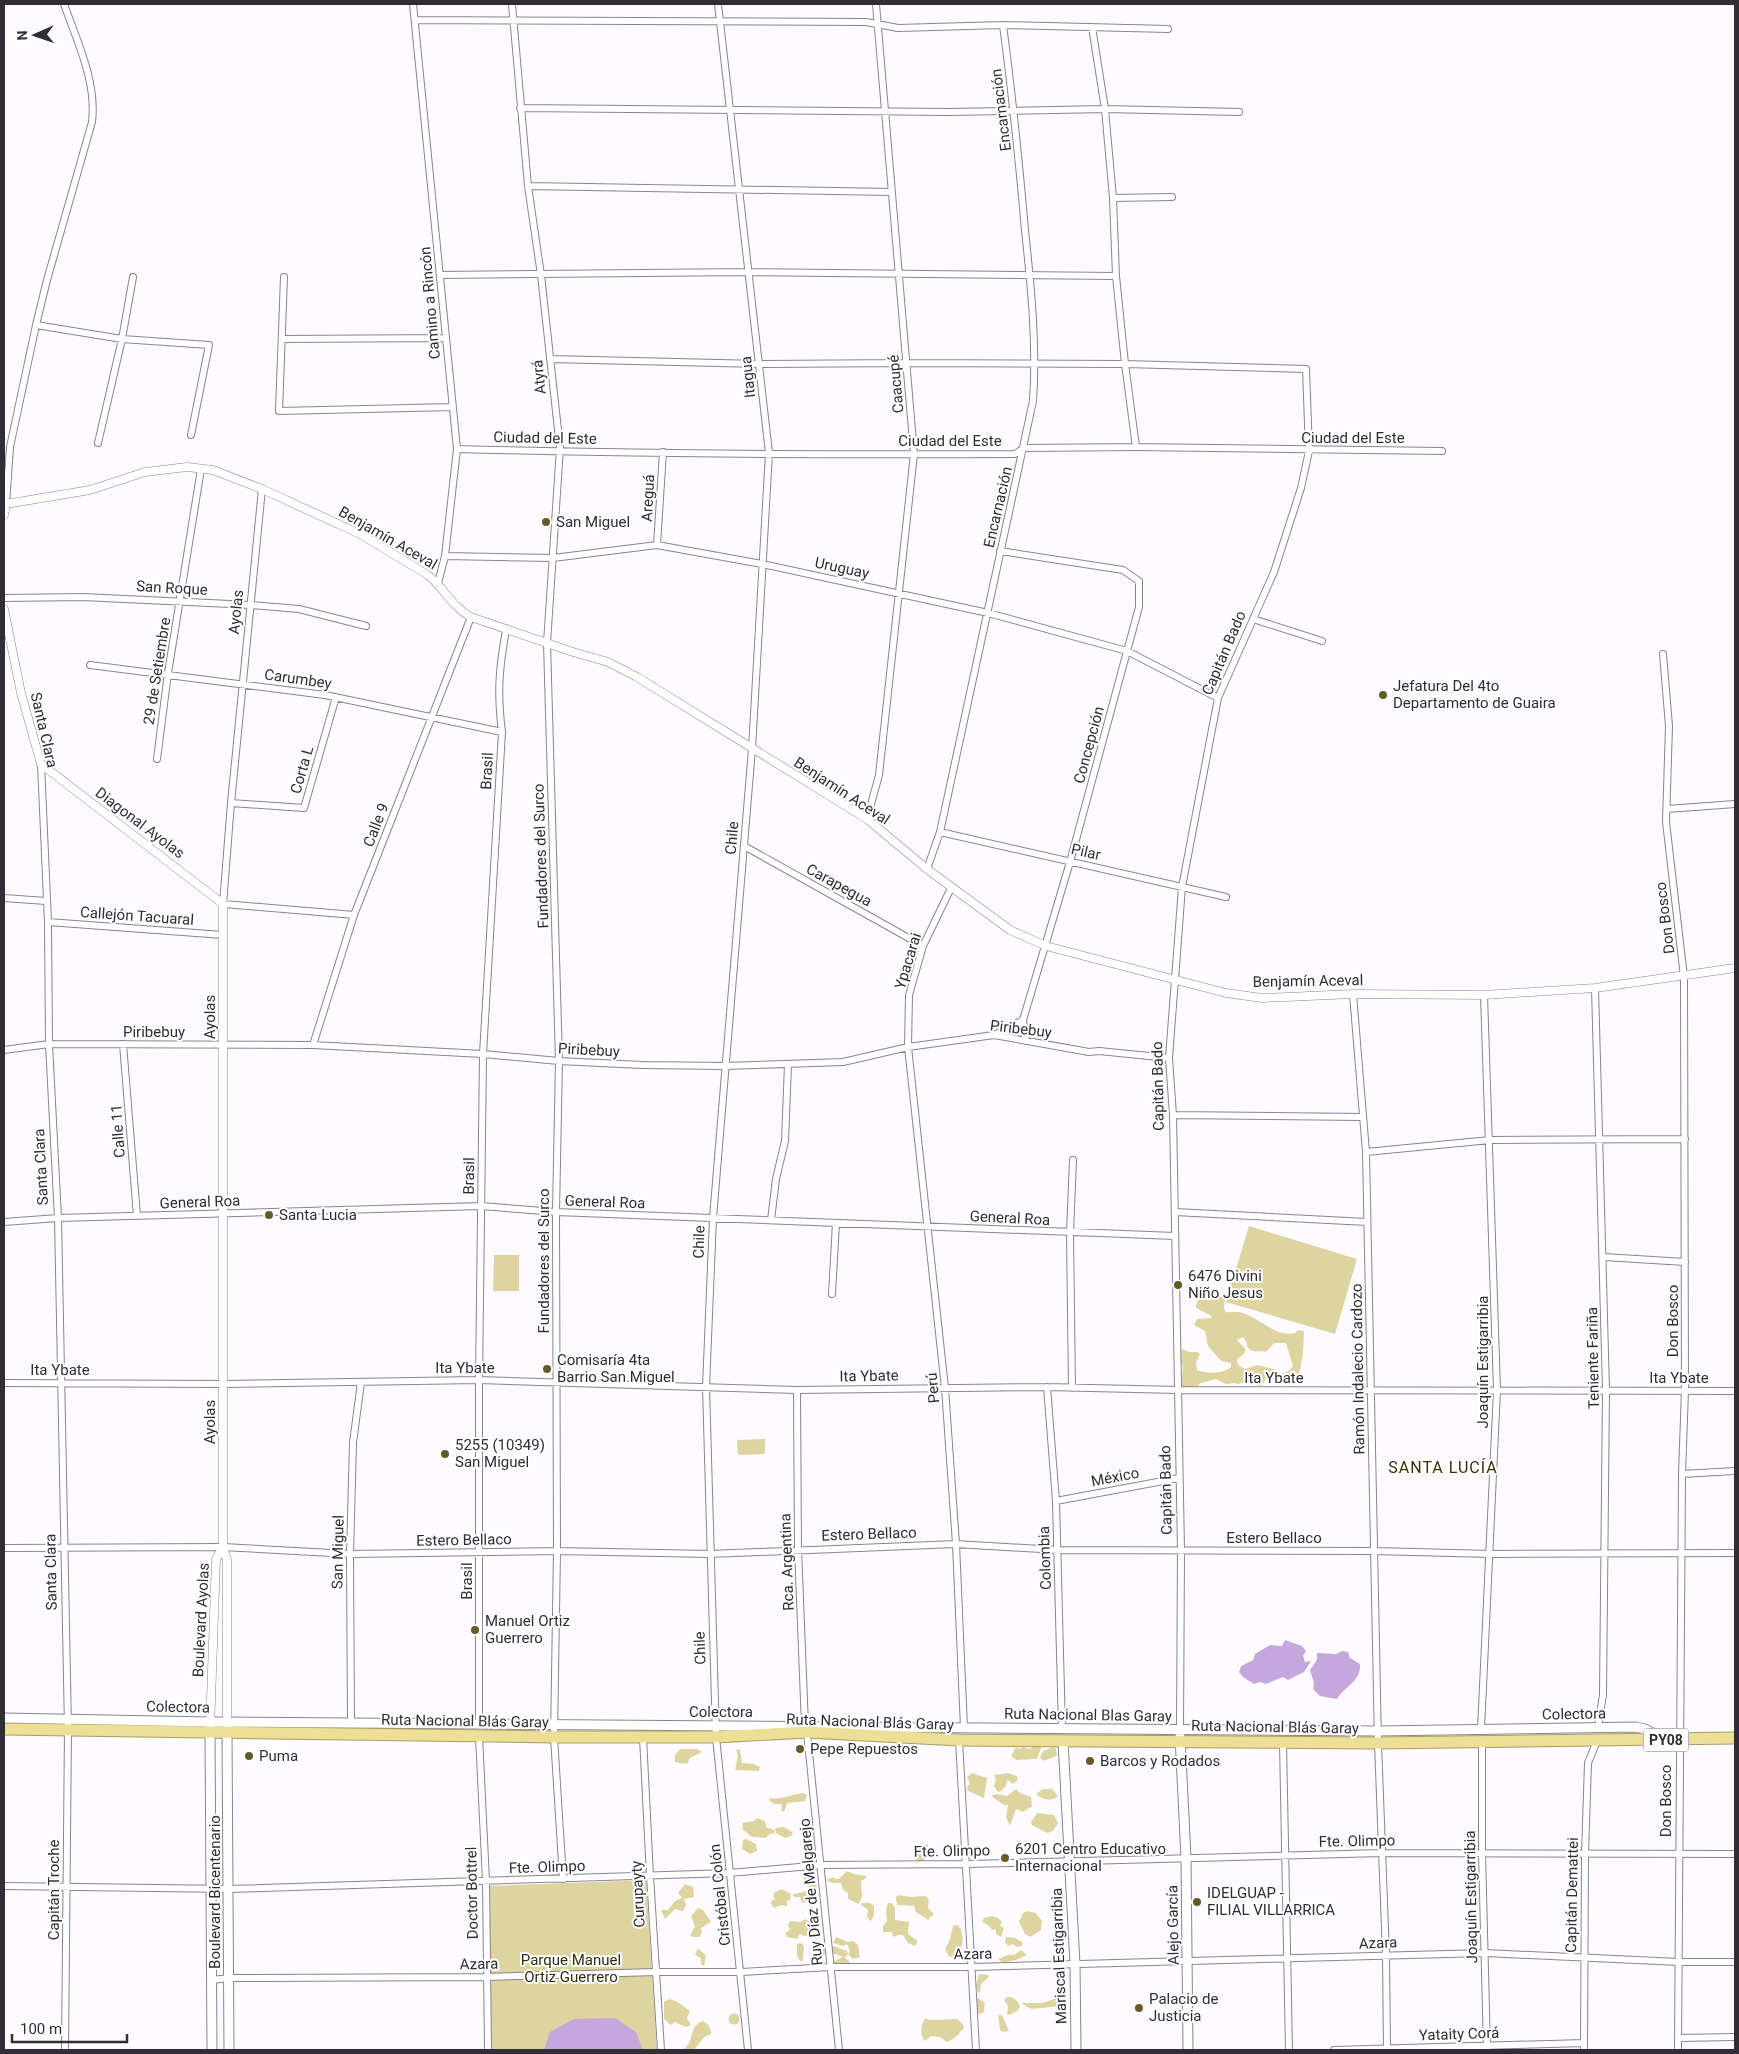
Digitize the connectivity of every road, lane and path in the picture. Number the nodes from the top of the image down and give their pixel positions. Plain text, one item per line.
1 (64, 4) edge
2 (413, 4) edge
3 (512, 4) edge
4 (718, 4) edge
5 (876, 4) edge
6 (415, 20) junction
7 (514, 20) junction
8 (719, 21) junction
9 (877, 24) junction
10 (1003, 25) junction
11 (1092, 27) junction
12 (1168, 29) dead end
13 (520, 108) junction
14 (730, 109) junction
15 (1014, 109) junction
16 (1105, 109) junction
17 (885, 110) junction
18 (1239, 112) dead end
19 (528, 186) junction
20 (740, 189) junction
21 (892, 192) junction
22 (1172, 196) dead end
23 (1113, 198) junction
24 (749, 272) junction
25 (899, 274) junction
26 (440, 275) junction
27 (540, 275) junction
28 (1030, 276) junction
29 (1116, 276) junction
30 (133, 277) dead end
31 (284, 277) dead end
32 (36, 326) junction
33 (122, 338) junction
34 (446, 338) junction
35 (282, 339) junction
36 (550, 359) junction
37 (906, 363) junction
38 (760, 364) junction
39 (1034, 364) junction
40 (1125, 364) junction
41 (452, 407) junction
42 (191, 435) dead end
43 (98, 443) dead end
44 (1136, 447) junction
45 (1024, 448) junction
46 (456, 449) junction
47 (1308, 451) junction
48 (1442, 451) dead end
49 (560, 452) junction
50 (663, 452) junction
51 (769, 453) junction
52 (914, 454) junction
53 (201, 469) junction
54 (262, 489) junction
55 (6, 504) junction
56 (4, 514) edge
57 (657, 545) junction
58 (1000, 551) junction
59 (445, 556) junction
60 (553, 558) junction
61 (762, 564) junction
62 (438, 583) junction
63 (898, 593) junction
64 (4, 598) edge
65 (181, 601) junction
66 (251, 605) junction
67 (4, 609) edge
68 (988, 613) junction
69 (471, 617) junction
70 (1253, 619) junction
71 (366, 626) dead end
72 (506, 630) junction
73 (1322, 641) dead end
74 (547, 643) junction
75 (1128, 651) junction
76 (1663, 654) dead end
77 (90, 665) dead end
78 (168, 673) junction
79 (242, 684) junction
80 (336, 697) junction
81 (1218, 698) junction
82 (432, 717) junction
83 (502, 732) junction
84 (752, 749) junction
85 (156, 759) dead end
86 (41, 764) junction
87 (231, 803) junction
88 (1735, 804) edge
89 (1667, 809) junction
90 (867, 819) junction
91 (940, 832) junction
92 (744, 846) junction
93 (1070, 862) junction
94 (927, 869) junction
95 (1182, 887) junction
96 (951, 888) junction
97 (1226, 897) dead end
98 (4, 898) edge
99 (46, 902) junction
100 (223, 904) junction
101 (354, 915) junction
102 (48, 922) junction
103 (223, 935) junction
104 (923, 946) junction
105 (1046, 946) junction
106 (1735, 968) edge
107 (1684, 977) junction
108 (1176, 980) junction
109 (1595, 988) junction
110 (1352, 994) junction
111 (1484, 995) junction
112 (1023, 1020) junction
113 (994, 1034) junction
114 (1026, 1041) junction
115 (49, 1044) junction
116 (123, 1044) junction
117 (223, 1044) junction
118 (313, 1045) junction
119 (908, 1047) junction
120 (4, 1050) edge
121 (483, 1054) junction
122 (1169, 1058) junction
123 (559, 1061) junction
124 (788, 1064) junction
125 (725, 1066) junction
126 (1173, 1115) junction
127 (1363, 1117) junction
128 (1599, 1138) junction
129 (1685, 1139) junction
130 (1490, 1140) junction
131 (1366, 1152) junction
132 (1073, 1160) dead end
133 (481, 1206) junction
134 (556, 1212) junction
135 (1175, 1212) junction
136 (224, 1214) junction
137 (137, 1216) junction
138 (58, 1218) junction
139 (713, 1218) junction
140 (771, 1220) junction
141 (4, 1222) edge
142 (1367, 1222) junction
143 (836, 1223) junction
144 (929, 1226) junction
145 (1070, 1233) junction
146 (1176, 1236) junction
147 (1604, 1258) junction
148 (1685, 1262) junction
149 (832, 1294) dead end
150 (479, 1380) junction
151 (61, 1382) junction
152 (361, 1382) junction
153 (556, 1382) junction
154 (4, 1383) edge
155 (224, 1384) junction
156 (706, 1387) junction
157 (1047, 1387) junction
158 (946, 1388) junction
159 (1072, 1388) junction
160 (797, 1390) junction
161 (1178, 1390) junction
162 (1372, 1390) junction
163 (1497, 1390) junction
164 (1606, 1390) junction
165 (1685, 1390) junction
166 (1735, 1391) edge
167 (1735, 1471) edge
168 (1682, 1474) junction
169 (1179, 1478) junction
170 (1056, 1502) junction
171 (956, 1544) junction
172 (223, 1547) junction
173 (4, 1548) edge
174 (64, 1548) junction
175 (798, 1549) junction
176 (1058, 1550) junction
177 (1181, 1550) junction
178 (557, 1551) junction
179 (1374, 1551) junction
180 (1682, 1552) junction
181 (480, 1553) junction
182 (1735, 1553) edge
183 (350, 1554) junction
184 (710, 1554) junction
185 (1491, 1554) junction
186 (1604, 1554) junction
187 (4, 1718) edge
188 (68, 1724) junction
189 (351, 1724) junction
190 (554, 1725) junction
191 (1598, 1727) junction
192 (210, 1728) junction
193 (227, 1728) junction
194 (964, 1728) junction
195 (4, 1729) edge
196 (806, 1729) junction
197 (1062, 1729) junction
198 (1481, 1729) junction
199 (479, 1730) junction
200 (1378, 1731) junction
201 (716, 1732) junction
202 (1180, 1735) junction
203 (554, 1737) junction
204 (643, 1737) junction
205 (1735, 1738) edge
206 (960, 1740) junction
207 (1664, 1740) junction
208 (1679, 1740) junction
209 (1062, 1741) junction
210 (1596, 1741) junction
211 (1283, 1742) junction
212 (1482, 1742) junction
213 (1378, 1744) junction
214 (1482, 1852) junction
215 (1382, 1853) junction
216 (1679, 1853) junction
217 (1585, 1854) junction
218 (1735, 1854) edge
219 (1284, 1855) junction
220 (1186, 1858) junction
221 (1069, 1860) junction
222 (968, 1864) junction
223 (822, 1865) junction
224 (729, 1873) junction
225 (650, 1876) junction
226 (563, 1878) junction
227 (486, 1881) junction
228 (4, 1886) edge
229 (66, 1887) junction
230 (212, 1888) junction
231 (229, 1888) junction
232 (1485, 1953) junction
233 (1386, 1955) junction
234 (1286, 1958) junction
235 (1584, 1958) junction
236 (1187, 1961) junction
237 (1679, 1962) junction
238 (1735, 1962) edge
239 (1074, 1964) junction
240 (831, 1967) junction
241 (972, 1967) junction
242 (656, 1972) junction
243 (741, 1972) junction
244 (486, 1977) junction
245 (229, 1978) junction
246 (212, 1980) junction
247 (1735, 2037) edge
248 (1678, 2038) junction
249 (1584, 2047) edge
250 (1487, 2048) edge
251 (65, 2050) edge
252 (212, 2050) edge
253 (229, 2050) edge
254 (488, 2050) edge
255 (661, 2050) edge
256 (748, 2050) edge
257 (839, 2050) edge
258 (976, 2050) edge
259 (1076, 2050) edge
260 (1188, 2050) edge
261 (1288, 2050) edge
262 (1334, 2050) edge
263 (1387, 2050) edge
264 (1678, 2050) edge

1 - 32 street
2 - 6 street, Camino a Rincón
3 - 7 street
4 - 8 street, Itagua
5 - 9 street, Caacupé
6 - 7 street
6 - 26 street, Camino a Rincón
7 - 8 street
7 - 13 street
8 - 9 street
8 - 14 street, Itagua
9 - 10 street
9 - 17 street, Caacupé
10 - 11 street
10 - 15 street, Encarnación
11 - 12 street
11 - 16 street
13 - 14 street
13 - 19 street, Atyrá
14 - 17 street
14 - 20 street, Itagua
15 - 16 street
15 - 17 street
15 - 28 street, Encarnación
16 - 18 street
16 - 23 street
17 - 21 street, Caacupé
19 - 20 street
19 - 27 street, Atyrá
20 - 21 street
20 - 24 street, Itagua
21 - 25 street, Caacupé
22 - 23 street
23 - 29 street
24 - 25 street
24 - 27 street
24 - 38 street, Itagua
25 - 28 street
25 - 37 street, Caacupé
26 - 27 street
26 - 34 street, Camino a Rincón
27 - 36 street, Atyrá
28 - 29 street
28 - 39 street, Encarnación
29 - 40 street
30 - 33 street
31 - 35 street
32 - 33 street
32 - 55 street
33 - 42 street
33 - 43 street
34 - 35 street
34 - 41 street, Camino a Rincón
35 - 41 street
36 - 38 street
36 - 49 street, Atyrá
37 - 38 street
37 - 39 street
37 - 52 street, Caacupé
38 - 51 street, Itagua
39 - 40 street
39 - 45 street, Encarnación
40 - 44 street
40 - 47 street, Capitán Bado
41 - 46 street, Camino a Rincón
44 - 45 street, Ciudad del Este
44 - 47 street, Ciudad del Este
45 - 52 street, Ciudad del Este
45 - 58 street, Encarnación
46 - 49 street, Ciudad del Este
46 - 59 street, Camino a Rincón
47 - 48 street, Ciudad del Este
47 - 70 street, Capitán Bado
49 - 50 street, Ciudad del Este
49 - 60 street, Atyrá
50 - 51 street, Ciudad del Este
50 - 57 street, Areguá
51 - 52 street, Ciudad del Este
51 - 61 street, Itagua
52 - 63 street, Caacupé
53 - 54 street, Benjamín Aceval
53 - 55 street, Benjamín Aceval
53 - 65 street, 29 de Setiembre
54 - 62 street, Benjamín Aceval
54 - 66 street, Ayolas
55 - 56 street
57 - 60 street, Uruguay
57 - 61 street, Uruguay
58 - 68 street, Encarnación
58 - 75 street, Concepción
59 - 60 street, Uruguay
59 - 62 street, Camino a Rincón
60 - 74 street, Atyrá
61 - 63 street, Uruguay
61 - 84 street, Itagua
62 - 69 street, Benjamín Aceval
63 - 68 street, Uruguay
63 - 90 street, Caacupé
64 - 65 street, San Roque
65 - 66 street, San Roque
65 - 78 street, 29 de Setiembre
66 - 71 street, San Roque
66 - 79 street, Ayolas
67 - 86 street, Santa Clara
68 - 75 street, Uruguay
68 - 91 street, Encarnación
69 - 72 street, Benjamín Aceval
69 - 82 street, Calle 9
70 - 73 street
70 - 81 street, Capitán Bado
72 - 74 street, Benjamín Aceval
72 - 83 street, Brasil
74 - 84 street, Benjamín Aceval
74 - 123 street, Fundadores del Surco
75 - 81 street, Uruguay
75 - 93 street, Concepción
76 - 89 street, Don Bosco
77 - 78 street, Carumbey
78 - 79 street, Carumbey
78 - 85 street, 29 de Setiembre
79 - 80 street, Carumbey
79 - 87 street, Ayolas
80 - 82 street, Carumbey
80 - 87 street, Corta L
81 - 95 street, Capitán Bado
82 - 83 street, Carumbey
82 - 101 street, Calle 9
83 - 121 street, Brasil
84 - 90 street, Benjamín Aceval
84 - 92 street, Chile
86 - 99 street, Santa Clara
86 - 100 street, Diagonal Ayolas
87 - 100 street, Ayolas
88 - 89 street
89 - 107 street, Don Bosco
90 - 94 street, Benjamín Aceval
91 - 93 street, Pilar
91 - 94 street, Encarnación
92 - 104 street, Carapegua
92 - 125 street, Chile
93 - 95 street, Pilar
93 - 105 street, Concepción
94 - 96 street, Benjamín Aceval
95 - 97 street, Pilar
95 - 108 street, Capitán Bado
96 - 104 street, Ypacarai
96 - 105 street, Benjamín Aceval
98 - 99 street
99 - 102 street, Santa Clara
100 - 101 street
100 - 103 street, Ayolas
101 - 118 street, Calle 9
102 - 103 street, Callejón Tacuaral
102 - 115 street, Santa Clara
103 - 117 street, Ayolas
104 - 119 street, Ypacarai
105 - 108 street, Benjamín Aceval
105 - 112 street, Concepción
106 - 107 street, Benjamín Aceval
107 - 109 street, Benjamín Aceval
107 - 129 street, Don Bosco
108 - 110 street, Benjamín Aceval
108 - 122 street, Capitán Bado
109 - 111 street, Benjamín Aceval
109 - 128 street, Teniente Fariña
110 - 111 street, Benjamín Aceval
110 - 127 street, Ramón Indalecio Cardozo
111 - 130 street, Joaquín Estigarribia
112 - 113 street
112 - 114 street
113 - 114 street, Piribebuy
113 - 119 street, Piribebuy
114 - 122 street, Piribebuy
115 - 116 street, Piribebuy
115 - 120 street, Piribebuy
115 - 138 street, Santa Clara
116 - 117 street, Piribebuy
116 - 137 street, Calle 11
117 - 118 street, Piribebuy
117 - 136 street, Ayolas
118 - 121 street, Piribebuy
119 - 124 street, Piribebuy
119 - 144 street, Perú
121 - 123 street, Piribebuy
121 - 133 street, Brasil
122 - 126 street, Capitán Bado
123 - 125 street, Piribebuy
123 - 134 street, Fundadores del Surco
124 - 125 street, Piribebuy
124 - 140 street
125 - 139 street, Chile
126 - 127 street
126 - 135 street, Capitán Bado
127 - 131 street, Ramón Indalecio Cardozo
128 - 129 street
128 - 130 street
128 - 147 street, Teniente Fariña
129 - 148 street, Don Bosco
130 - 131 street
130 - 163 street, Joaquín Estigarribia
131 - 142 street, Ramón Indalecio Cardozo
132 - 145 street
133 - 134 street, General Roa
133 - 136 street, General Roa
133 - 150 street, Brasil
134 - 139 street, General Roa
134 - 153 street, Fundadores del Surco
135 - 142 street
135 - 146 street, Capitán Bado
136 - 137 street, General Roa
136 - 155 street, Ayolas
137 - 138 street, General Roa
138 - 141 street, General Roa
138 - 151 street, Santa Clara
139 - 140 street, General Roa
139 - 156 street, Chile
140 - 143 street, General Roa
142 - 162 street, Ramón Indalecio Cardozo
143 - 144 street, General Roa
143 - 149 street
144 - 145 street, General Roa
144 - 158 street, Perú
145 - 146 street, General Roa
145 - 159 street
146 - 161 street, Capitán Bado
147 - 148 street
147 - 164 street, Teniente Fariña
148 - 165 street, Don Bosco
150 - 152 street, Ita Ybate
150 - 153 street, Ita Ybate
150 - 181 street, Brasil
151 - 154 street, Ita Ybate
151 - 155 street, Ita Ybate
151 - 174 street, Santa Clara
152 - 155 street, Ita Ybate
152 - 183 street, San Miguel
153 - 156 street, Ita Ybate
153 - 178 street, Fundadores del Surco
155 - 172 street, Ayolas
156 - 160 street, Ita Ybate
156 - 184 street, Chile
157 - 158 street, Ita Ybate
157 - 159 street, Ita Ybate
157 - 170 street, Colombia
158 - 160 street, Ita Ybate
158 - 171 street, Perú
159 - 161 street, Ita Ybate
160 - 175 street, Rca. Argentina
161 - 162 street, Ita Ybate
161 - 169 street, Capitán Bado
162 - 163 street, Ita Ybate
162 - 179 street, Ramón Indalecio Cardozo
163 - 164 street, Ita Ybate
163 - 185 street, Joaquín Estigarribia
164 - 165 street, Ita Ybate
164 - 186 street, Teniente Fariña
165 - 166 street, Ita Ybate
165 - 168 street, Don Bosco
167 - 168 street
168 - 180 street, Don Bosco
169 - 170 street, México
169 - 177 street, Capitán Bado
170 - 176 street, Colombia
171 - 175 street, Estero Bellaco
171 - 176 street, Estero Bellaco
171 - 194 street, Perú
172 - 174 street, Estero Bellaco
172 - 183 street, Estero Bellaco
172 - 192 street, Boulevard Ayolas
172 - 193 street, Boulevard Ayolas
173 - 174 street, Estero Bellaco
174 - 188 street, Santa Clara
175 - 184 street, Estero Bellaco
175 - 196 street, Rca. Argentina
176 - 177 street, Estero Bellaco
176 - 197 street, Colombia
177 - 179 street, Estero Bellaco
177 - 202 street, Capitán Bado
178 - 181 street, Estero Bellaco
178 - 184 street, Estero Bellaco
178 - 190 street, Fundadores del Surco
179 - 185 street, Estero Bellaco
179 - 200 street, Ramón Indalecio Cardozo
180 - 182 street, Estero Bellaco
180 - 186 street, Estero Bellaco
180 - 208 street, Don Bosco
181 - 183 street, Estero Bellaco
181 - 199 street, Brasil
183 - 189 street, San Miguel
184 - 201 street, Chile
185 - 186 street, Estero Bellaco
185 - 198 street, Joaquín Estigarribia
186 - 191 street, Teniente Fariña
187 - 188 main road
188 - 192 highway, Ruta Nacional Blás Garay / PY08
188 - 195 highway, Ruta Nacional Blás Garay / PY08
188 - 229 street, Capitán Troche
189 - 193 main road, Colectora
189 - 199 main road
190 - 199 main road, Colectora
190 - 201 main road, Colectora
190 - 203 street, Fundadores del Surco
191 - 198 main road, Colectora
191 - 207 main road, Colectora
192 - 193 highway, Ruta Nacional Blás Garay / PY08
192 - 230 main road, Boulevard Bicentenario
193 - 199 highway, Ruta Nacional Blás Garay / PY08
193 - 231 main road, Boulevard Bicentenario
194 - 196 main road
194 - 197 main road, Ruta Nacional Blas Garay
196 - 201 highway, Ruta Nacional Blás Garay / PY08
196 - 206 highway, Ruta Nacional Blás Garay / PY08
196 - 223 street, Ruy Díaz de Melgarejo
197 - 202 main road, Ruta Nacional Blas Garay
198 - 200 main road, Ruta Nacional Blas Garay
199 - 203 highway, Ruta Nacional Blás Garay / PY08
199 - 227 street, Doctor Bottrel
200 - 202 main road, Ruta Nacional Blas Garay
200 - 213 street, Ramón Indalecio Cardozo
201 - 204 highway, Ruta Nacional Blás Garay / PY08
201 - 224 street, Cristóbal Colón
202 - 209 highway, Ruta Nacional Blás Garay / PY08
202 - 211 highway, Ruta Nacional Blás Garay / PY08
202 - 220 main road, Alejo García
203 - 204 highway, Ruta Nacional Blás Garay / PY08
203 - 226 street, Fundadores del Surco
204 - 225 street, Curupayty
205 - 208 highway, Ruta Nacional Blás Garay / PY08
206 - 209 highway, Ruta Nacional Blás Garay / PY08
206 - 222 street
207 - 208 highway, Ruta Nacional Blás Garay / PY08
207 - 210 highway, Ruta Nacional Blás Garay / PY08
208 - 216 street, Don Bosco
209 - 221 main road, Mariscal Estigarribia
210 - 212 highway, Ruta Nacional Blás Garay / PY08
210 - 217 street, Capitán Demattei
211 - 213 highway, Ruta Nacional Blás Garay / PY08
211 - 219 street
212 - 213 highway, Ruta Nacional Blás Garay / PY08
212 - 214 street, Joaquín Estigarribia
213 - 215 street, Ramón Indalecio Cardozo
214 - 215 street, Fte. Olimpo
214 - 217 street, Fte. Olimpo
214 - 232 street, Joaquín Estigarribia
215 - 219 street, Fte. Olimpo
215 - 233 street, Ramón Indalecio Cardozo
216 - 217 street, Fte. Olimpo
216 - 218 street, Fte. Olimpo
216 - 237 street, Don Bosco
217 - 235 street, Capitán Demattei
219 - 220 street, Fte. Olimpo
219 - 234 street
220 - 221 street, Fte. Olimpo
220 - 236 main road, Alejo García
221 - 222 street, Fte. Olimpo
221 - 239 main road, Mariscal Estigarribia
222 - 223 street, Fte. Olimpo
222 - 241 street
223 - 224 street, Fte. Olimpo
223 - 240 street, Ruy Díaz de Melgarejo
224 - 225 street, Fte. Olimpo
224 - 243 street, Cristóbal Colón
225 - 226 street, Fte. Olimpo
225 - 242 street, Curupayty
226 - 227 street, Fte. Olimpo
227 - 231 street, Fte. Olimpo
227 - 244 street, Doctor Bottrel
228 - 229 street, Fte. Olimpo
229 - 230 street, Fte. Olimpo
229 - 251 street, Capitán Troche
230 - 231 street, Fte. Olimpo
230 - 246 main road, Boulevard Bicentenario
231 - 245 main road, Boulevard Bicentenario
232 - 233 street, Azara
232 - 235 street, Azara
232 - 250 street, Joaquín Estigarribia
233 - 234 street, Azara
233 - 263 street, Ramón Indalecio Cardozo
234 - 236 street, Azara
234 - 261 street
235 - 237 street, Azara
235 - 249 street, Capitán Demattei
236 - 239 street, Azara
236 - 260 main road, Alejo García
237 - 238 street, Azara
237 - 248 street, Don Bosco
239 - 241 street, Azara
239 - 259 main road, Mariscal Estigarribia
240 - 241 street, Azara
240 - 243 street, Azara
240 - 257 street, Ruy Díaz de Melgarejo
241 - 258 street
242 - 243 street, Azara
242 - 244 street, Azara
242 - 255 street, Curupayty
243 - 256 street, Cristóbal Colón
244 - 245 street, Azara
244 - 254 street, Doctor Bottrel
245 - 246 street, Azara
245 - 253 main road, Boulevard Bicentenario
246 - 252 main road, Boulevard Bicentenario
247 - 248 street
248 - 264 street, Don Bosco
249 - 250 street, Yataity Corá
250 - 263 street, Yataity Corá
262 - 263 street, Yataity Corá

